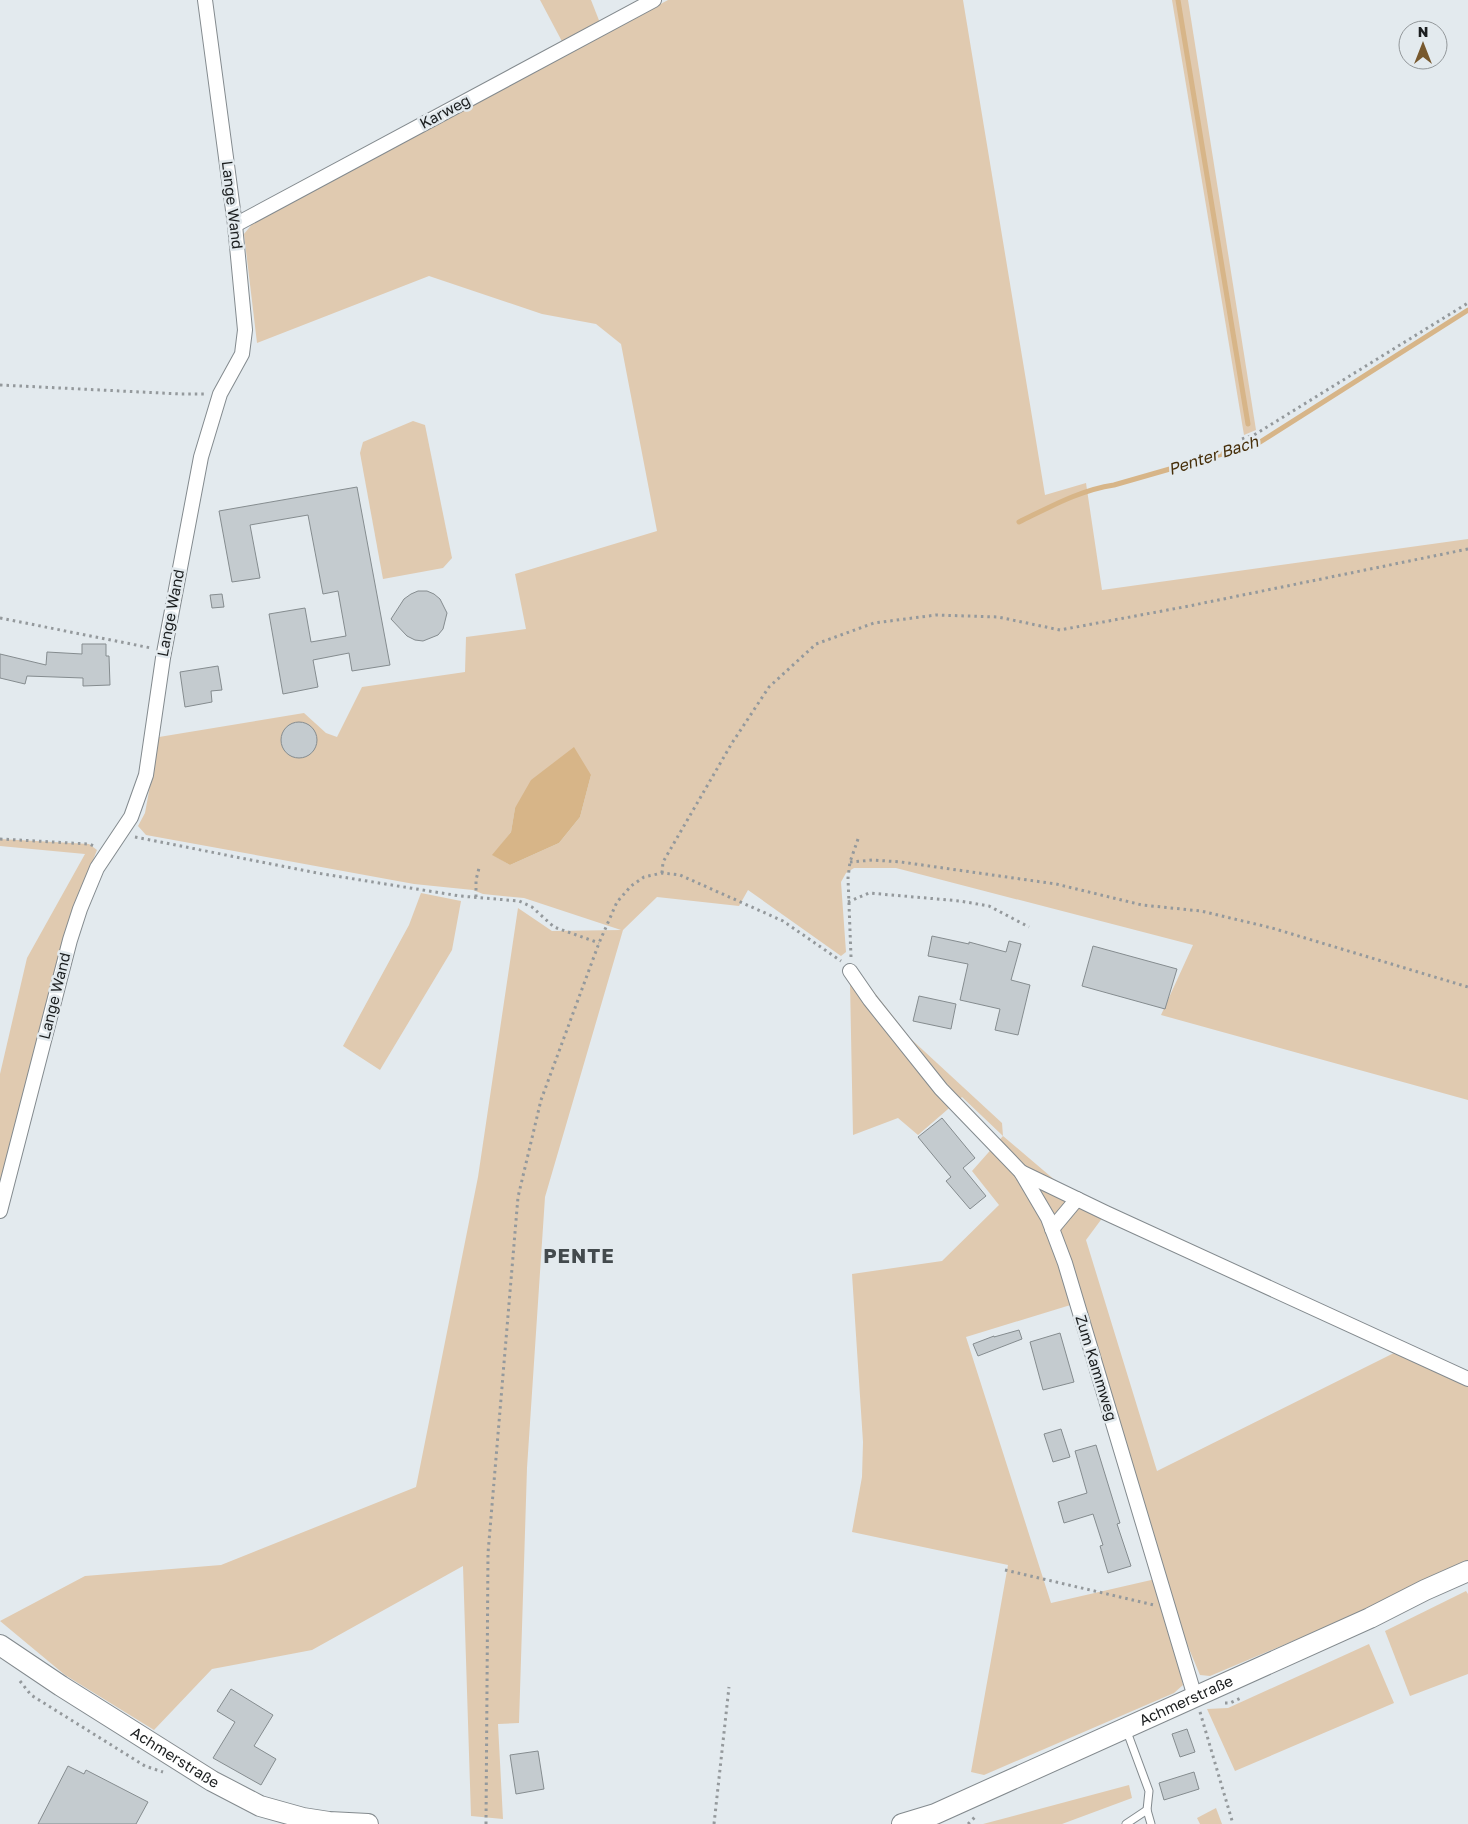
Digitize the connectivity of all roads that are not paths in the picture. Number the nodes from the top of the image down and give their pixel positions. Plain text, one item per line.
1 (205, 0) edge
2 (654, 0) edge
3 (235, 224) junction
4 (850, 970) road end
5 (1021, 1172) junction
6 (1077, 1199) junction
7 (0, 1211) edge
8 (1052, 1229) junction
9 (1468, 1379) edge
10 (1468, 1571) edge
11 (0, 1645) edge
12 (1195, 1697) junction
13 (1126, 1728) junction
14 (1147, 1810) junction
15 (368, 1824) edge
16 (902, 1824) edge
17 (1126, 1824) edge
18 (1151, 1824) edge

1 - 3 street, Lange Wand
2 - 3 street, Karweg
3 - 7 street, Lange Wand
4 - 5 street, Zum Kammweg
5 - 6 street
5 - 8 street, Zum Kammweg
6 - 8 street
6 - 9 street
8 - 12 street, Zum Kammweg
10 - 12 street, Achmerstraße
11 - 15 street, Achmerstraße
12 - 13 street, Achmerstraße
13 - 14 lane
13 - 16 street, Achmerstraße
14 - 17 lane
14 - 18 lane

